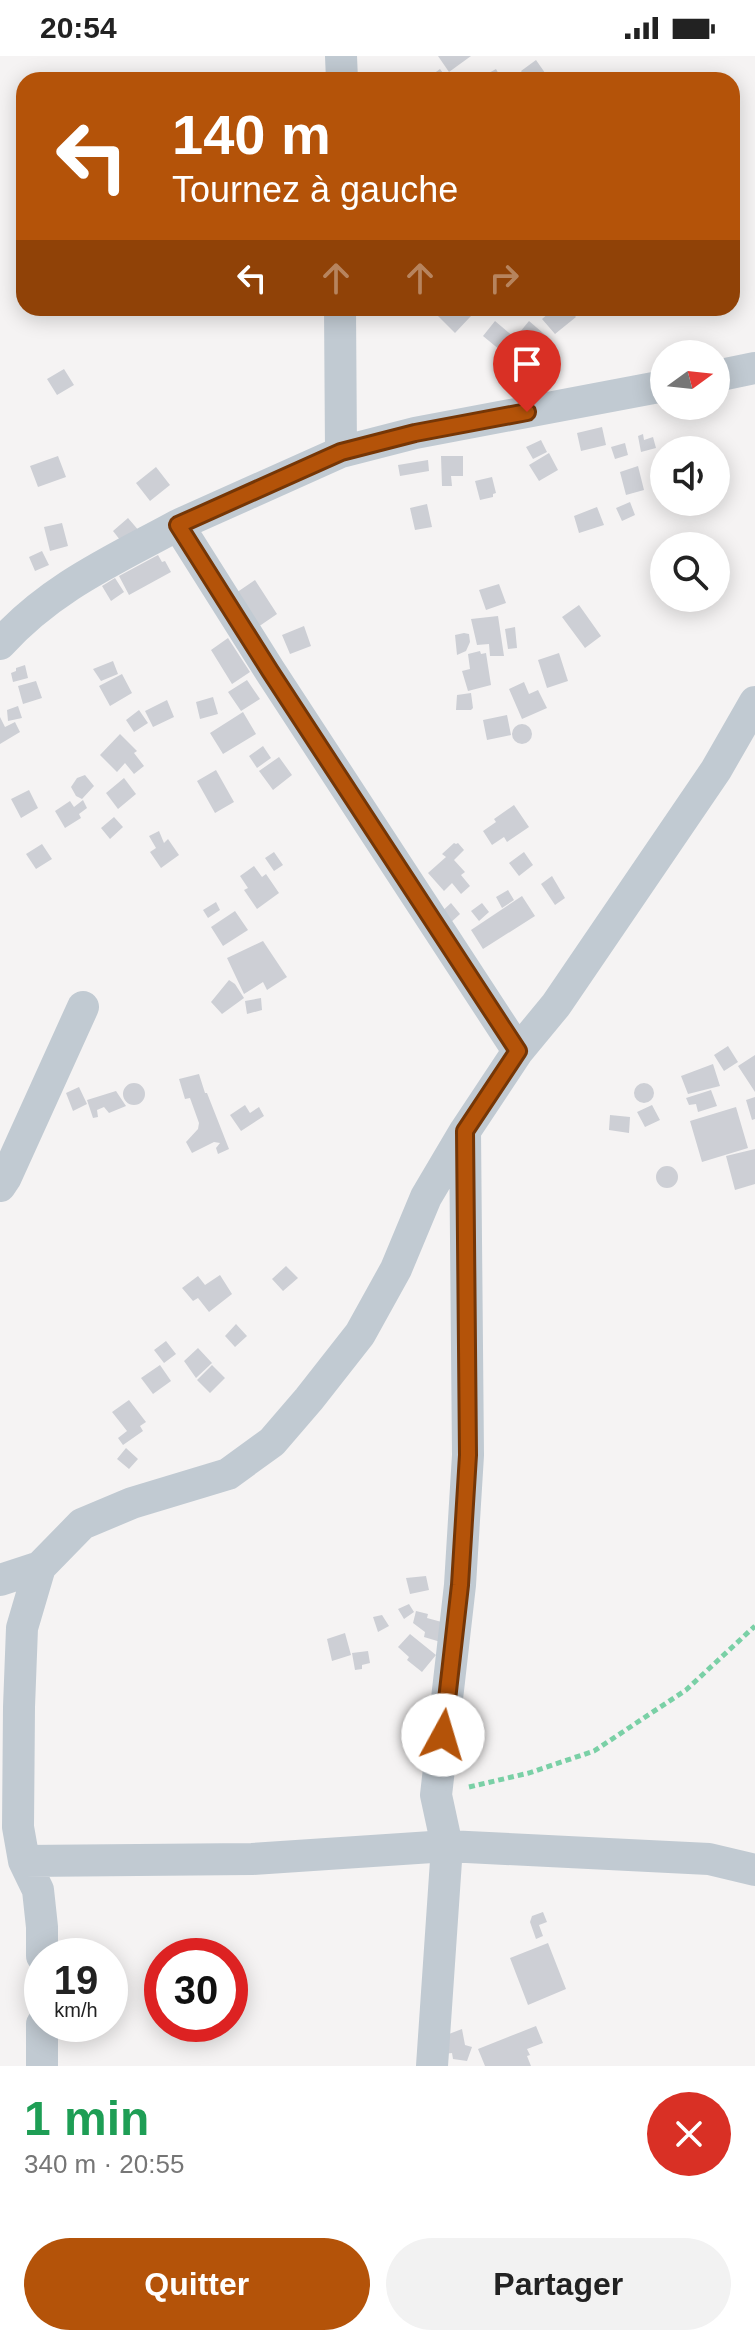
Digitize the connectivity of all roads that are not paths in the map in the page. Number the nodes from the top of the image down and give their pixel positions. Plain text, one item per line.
1 (340, 316) edge
2 (755, 368) edge
3 (730, 373) edge
4 (650, 389) edge
5 (341, 452) junction
6 (178, 525) junction
7 (0, 644) edge
8 (755, 702) edge
9 (83, 1007) dead end
10 (518, 1051) junction
11 (465, 1131) junction
12 (0, 1186) edge
13 (40, 1567) junction
14 (0, 1580) edge
15 (447, 1846) junction
16 (24, 1861) junction
17 (755, 1870) edge
18 (42, 1938) edge
19 (42, 2042) edge
20 (42, 2066) edge
21 (432, 2066) edge

1 - 5 street
2 - 3 street
4 - 5 street
5 - 6 street
6 - 7 street
6 - 10 street
8 - 10 street
9 - 12 street
10 - 11 street
11 - 13 street
11 - 15 street
13 - 14 street
13 - 16 street
15 - 16 street
15 - 17 street
15 - 21 street
16 - 18 street
19 - 20 street

